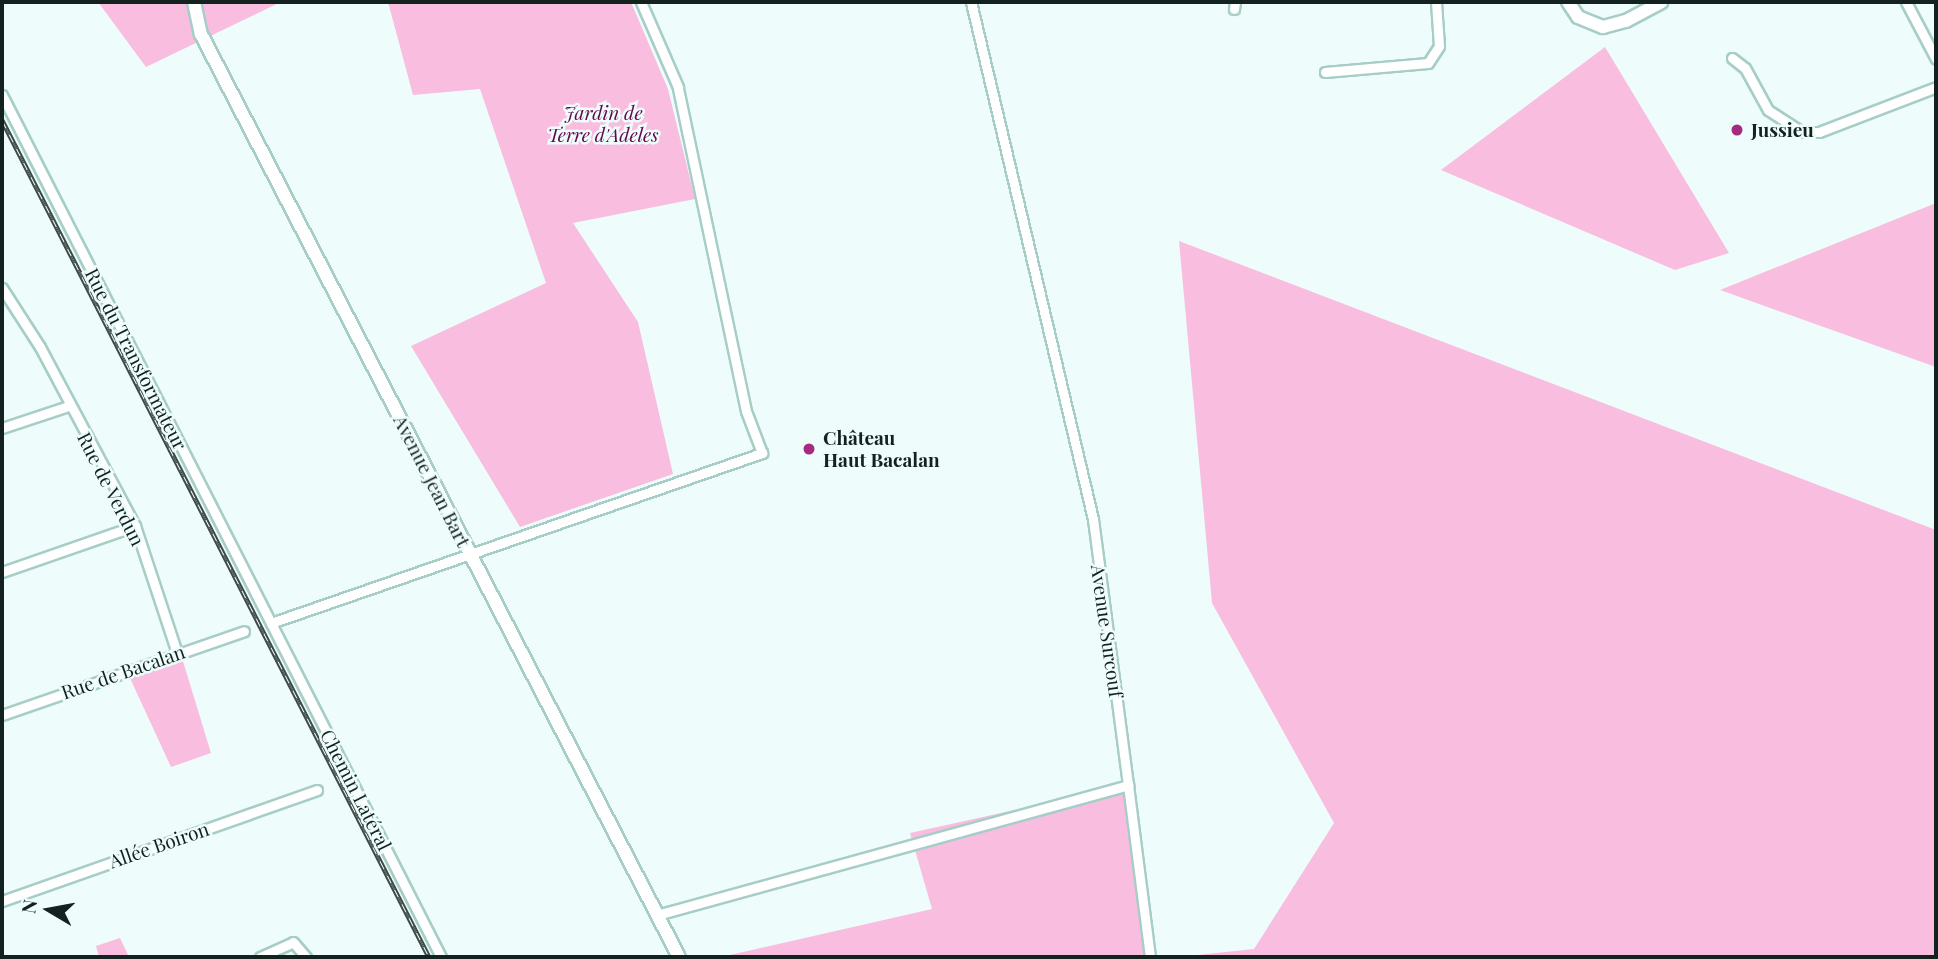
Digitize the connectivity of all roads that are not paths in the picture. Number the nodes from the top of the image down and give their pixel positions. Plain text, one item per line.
1 (194, 2) edge
2 (641, 2) edge
3 (971, 2) edge
4 (1436, 2) edge
5 (1568, 2) edge
6 (1661, 2) edge
7 (1906, 2) edge
8 (1732, 58) dead end
9 (1936, 59) edge
10 (1325, 72) dead end
11 (1936, 75) edge
12 (1936, 88) edge
13 (2, 95) edge
14 (2, 288) edge
15 (7, 300) edge
16 (68, 406) junction
17 (2, 428) edge
18 (135, 526) junction
19 (471, 556) junction
20 (2, 572) edge
21 (271, 623) junction
22 (244, 631) dead end
23 (177, 653) junction
24 (2, 715) edge
25 (1128, 785) junction
26 (317, 790) dead end
27 (2, 901) edge
28 (657, 915) junction
29 (260, 957) edge
30 (306, 957) edge
31 (441, 957) edge
32 (679, 957) edge
33 (1150, 957) edge

1 - 19 street, Avenue Jean Bart
2 - 19 street
3 - 25 street, Avenue Surcouf
4 - 10 street
5 - 6 street
7 - 9 street
8 - 12 street
11 - 12 street
13 - 21 street, Rue du Transformateur
14 - 15 street, Rue de Verdun
15 - 16 street, Rue de Verdun
16 - 17 street
16 - 18 street, Rue de Verdun
18 - 20 street
18 - 23 street, Rue de Verdun
19 - 21 street
19 - 28 street, Avenue Jean Bart
21 - 31 street, Chemin Latéral
22 - 23 street, Rue de Bacalan
23 - 24 street, Rue de Bacalan
25 - 28 street
25 - 33 street, Avenue Surcouf
26 - 27 street, Allée Boiron
28 - 32 street, Avenue Jean Bart
29 - 30 street

